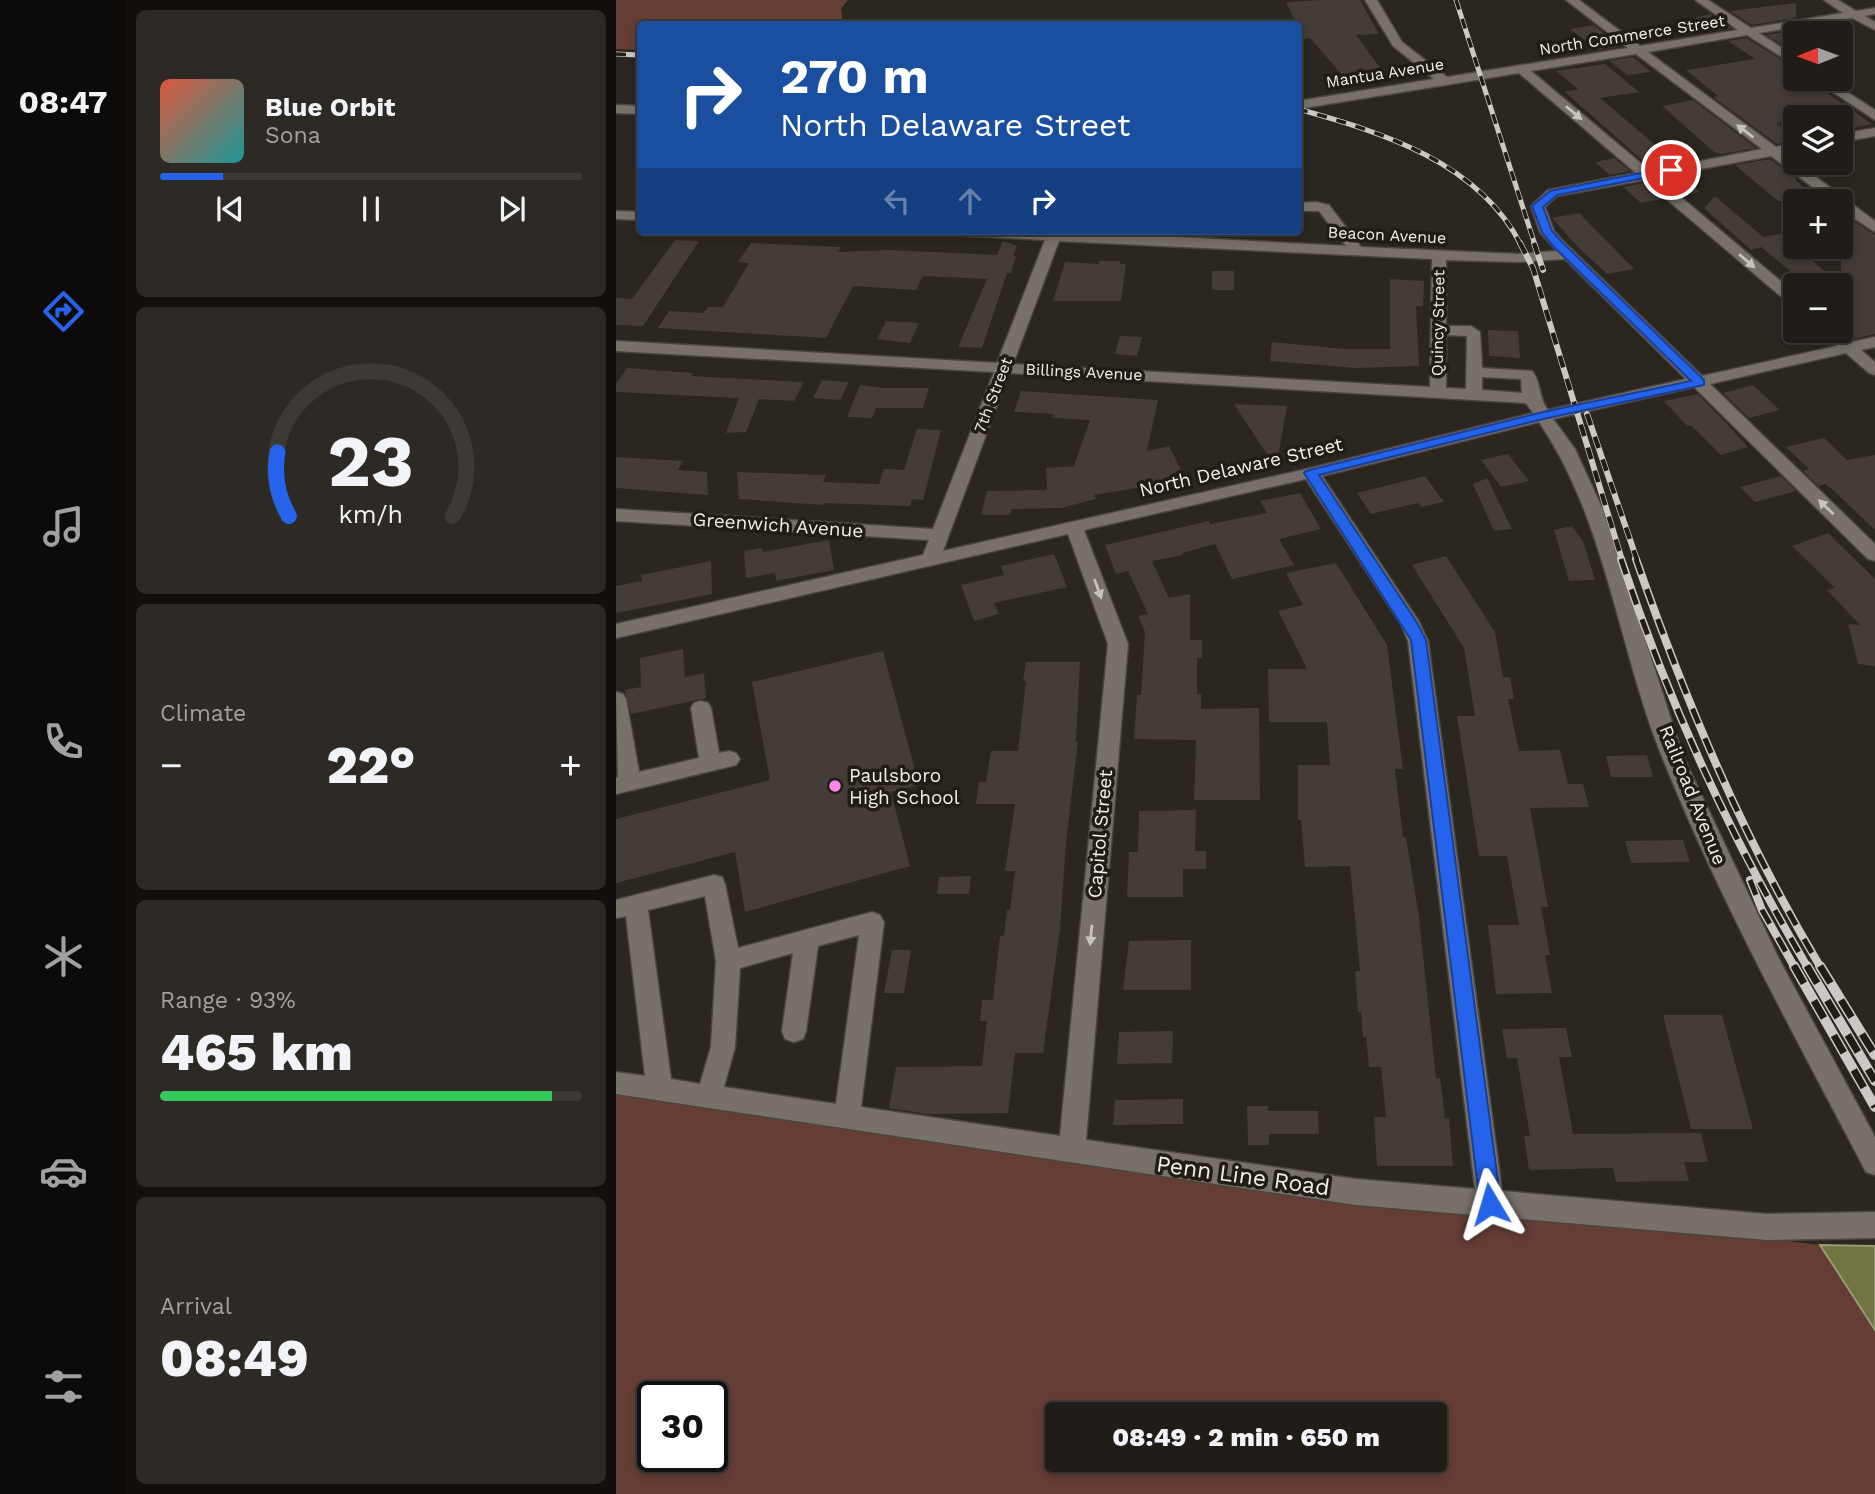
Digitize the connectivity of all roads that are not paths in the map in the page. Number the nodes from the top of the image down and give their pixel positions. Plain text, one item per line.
1 (1371, 0) edge
2 (1572, 0) edge
3 (1701, 0) edge
4 (1830, 0) edge
5 (1875, 11) edge
6 (1854, 14) junction
7 (1875, 27) edge
8 (1749, 32) junction
9 (1638, 50) junction
10 (1783, 54) edge
11 (1522, 69) junction
12 (1478, 76) joint
13 (1444, 81) junction
14 (1837, 91) edge
15 (1302, 104) edge
16 (629, 109) edge
17 (1875, 116) edge
18 (616, 124) edge
19 (1875, 132) edge
20 (1853, 136) edge
21 (1783, 149) edge
22 (1772, 151) junction
23 (1646, 174) junction
24 (1823, 189) edge
25 (1302, 207) edge
26 (1853, 212) edge
27 (616, 215) edge
28 (637, 216) edge
29 (1875, 228) edge
30 (1053, 235) edge
31 (1124, 235) edge
32 (1194, 237) edge
33 (1357, 251) junction
34 (1569, 254) junction
35 (1439, 255) junction
36 (1783, 292) edge
37 (1438, 330) junction
38 (1875, 342) edge
39 (1843, 343) edge
40 (616, 346) edge
41 (1849, 348) junction
42 (1004, 367) junction
43 (1875, 370) edge
44 (1474, 372) junction
45 (1699, 382) junction
46 (1438, 391) junction
47 (1474, 393) junction
48 (1537, 407) junction
49 (1311, 473) junction
50 (616, 515) edge
51 (1073, 526) junction
52 (940, 535) junction
53 (1875, 555) edge
54 (931, 559) junction
55 (616, 631) edge
56 (701, 708) dead end
57 (618, 710) edge
58 (623, 784) edge
59 (626, 906) edge
60 (807, 940) junction
61 (728, 961) junction
62 (794, 1031) dead end
63 (616, 1083) edge
64 (659, 1090) junction
65 (709, 1097) junction
66 (847, 1117) junction
67 (1072, 1150) junction
68 (1875, 1163) edge
69 (1490, 1204) junction
70 (1875, 1225) edge

1 - 13 street
2 - 9 street
3 - 8 street
4 - 6 street
5 - 6 street, North Commerce Street
6 - 7 street
6 - 8 street, North Commerce Street
8 - 9 street, North Commerce Street
8 - 10 street
9 - 11 street, North Commerce Street
22 -> 9 street
11 - 12 street, North Commerce Street
11 -> 23 street
12 - 13 street, Mantua Avenue
13 - 15 street, Mantua Avenue
14 - 17 street
16 - 18 street
19 - 20 street
21 - 22 street
22 - 23 street
22 - 24 street
23 - 34 street
23 -> 36 street
25 - 33 street
26 - 29 street
27 - 28 street
30 - 42 street, 7th Street
31 - 32 street, Beacon Avenue
32 - 33 street, Beacon Avenue
33 - 35 street, Beacon Avenue
34 - 35 street, Beacon Avenue
34 - 45 street
35 - 37 street, Quincy Street
37 - 44 street
37 - 46 street, Quincy Street
38 - 41 street, North Delaware Street
39 - 41 street
40 - 42 street, Billings Avenue
41 - 43 street
41 - 45 street, North Delaware Street
42 - 46 street, Billings Avenue
42 - 52 street, 7th Street
44 - 47 street
44 - 48 street, Railroad Avenue
45 - 48 street, North Delaware Street
53 -> 45 street
46 - 47 street, Billings Avenue
47 - 48 street, Billings Avenue
48 - 49 street, North Delaware Street
48 - 68 street, Railroad Avenue
49 - 51 street, North Delaware Street
49 - 69 street
50 - 52 street, Greenwich Avenue
51 - 54 street, North Delaware Street
51 -> 67 street, Capitol Street
52 - 54 street, 7th Street
54 - 55 street, North Delaware Street
56 - 58 street
57 - 58 street
59 - 61 street
59 - 64 street
60 - 61 street
60 - 62 street
60 - 66 street
61 - 65 street
63 - 64 street, Penn Line Road
64 - 65 street, Penn Line Road
65 - 66 street, Penn Line Road
66 - 67 street, Penn Line Road
67 - 69 street, Penn Line Road
69 - 70 street, Penn Line Road

